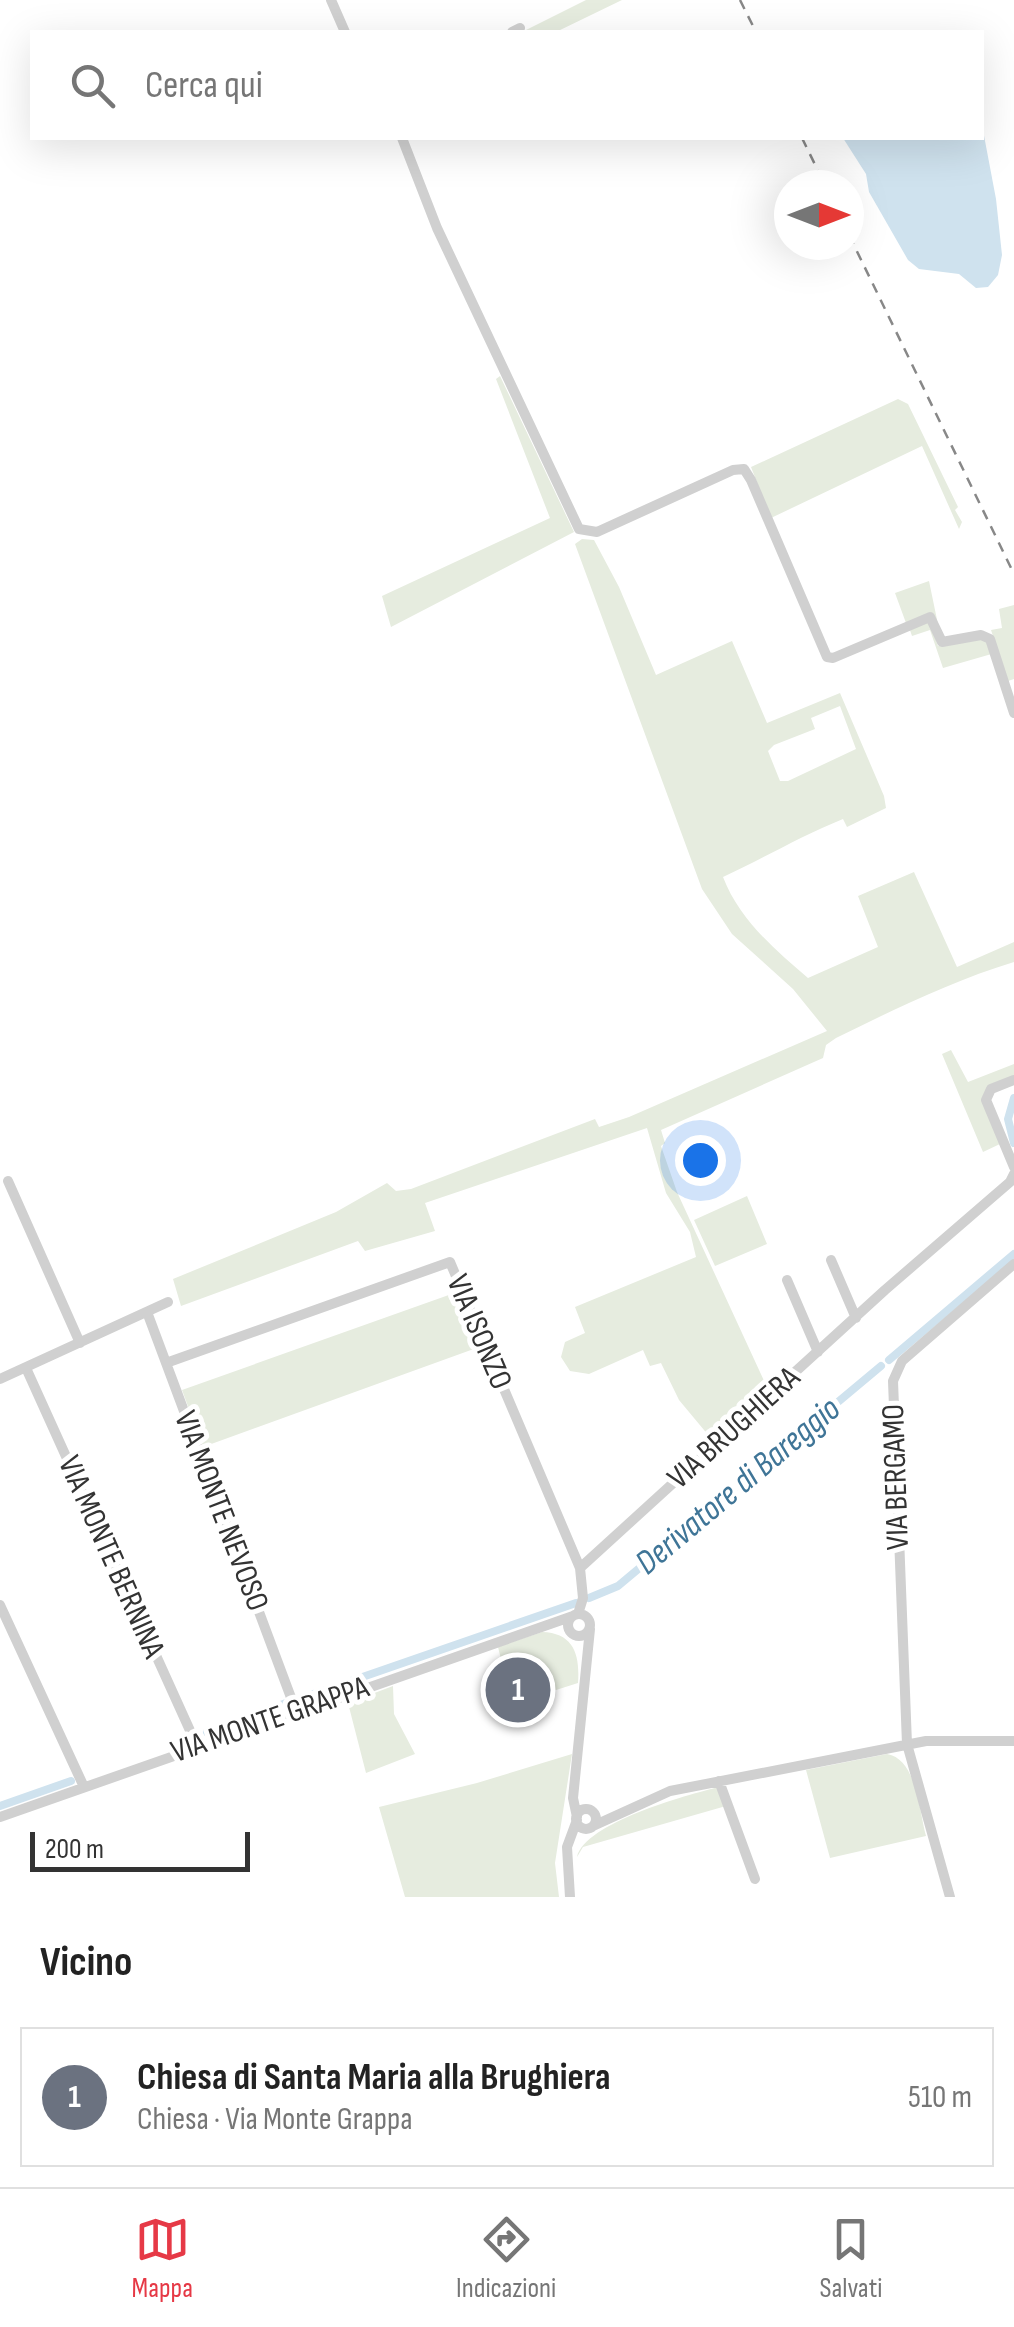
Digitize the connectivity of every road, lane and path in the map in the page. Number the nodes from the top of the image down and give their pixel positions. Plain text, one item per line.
1 (330, 0) edge
2 (345, 30) edge
3 (403, 140) edge
4 (1014, 713) edge
5 (1014, 1080) edge
6 (1014, 1166) edge
7 (1014, 1174) edge
8 (8, 1181) dead end
9 (831, 1260) dead end
10 (1014, 1264) edge
11 (787, 1280) dead end
12 (168, 1302) dead end
13 (147, 1312) junction
14 (856, 1318) junction
15 (80, 1343) junction
16 (818, 1352) junction
17 (166, 1363) junction
18 (26, 1368) junction
19 (0, 1378) edge
20 (580, 1568) junction
21 (0, 1605) edge
22 (582, 1619) junction
23 (541, 1626) junction
24 (572, 1633) junction
25 (586, 1666) junction
26 (293, 1704) junction
27 (1014, 1741) edge
28 (906, 1744) junction
29 (197, 1746) junction
30 (720, 1781) junction
31 (84, 1787) junction
32 (574, 1789) junction
33 (589, 1810) junction
34 (624, 1810) junction
35 (0, 1817) edge
36 (583, 1823) junction
37 (755, 1879) dead end
38 (570, 1897) edge
39 (950, 1897) edge

1 - 2 street
3 - 4 street
5 - 6 street
7 - 14 street, VIA BRUGHIERA
8 - 15 street
9 - 14 street
10 - 28 street, VIA BERGAMO
11 - 16 street
12 - 13 street
13 - 15 street
13 - 17 street, VIA MONTE NEVOSO
14 - 16 street, VIA BRUGHIERA
15 - 18 street
16 - 20 street, VIA BRUGHIERA
17 - 20 street, VIA ISONZO
17 - 26 street, VIA MONTE NEVOSO
18 - 19 street
18 - 29 street, VIA MONTE BERNINA
20 - 22 street
21 - 31 street
22 - 23 street, VIA MONTE GRAPPA
22 - 24 street
22 - 24 street
22 - 25 street
23 - 24 street, VIA MONTE GRAPPA
23 - 26 street, VIA MONTE GRAPPA
24 - 25 street
25 - 32 street
26 - 29 street, VIA MONTE GRAPPA
27 - 28 street
28 - 30 street
28 - 39 street, VIA BERGAMO
29 - 31 street, VIA MONTE GRAPPA
30 - 34 street
30 - 37 street
31 - 35 street, VIA MONTE GRAPPA
32 - 33 street
32 - 36 street
33 - 34 street
33 - 36 street
33 - 36 street
34 - 36 street
36 - 38 street

